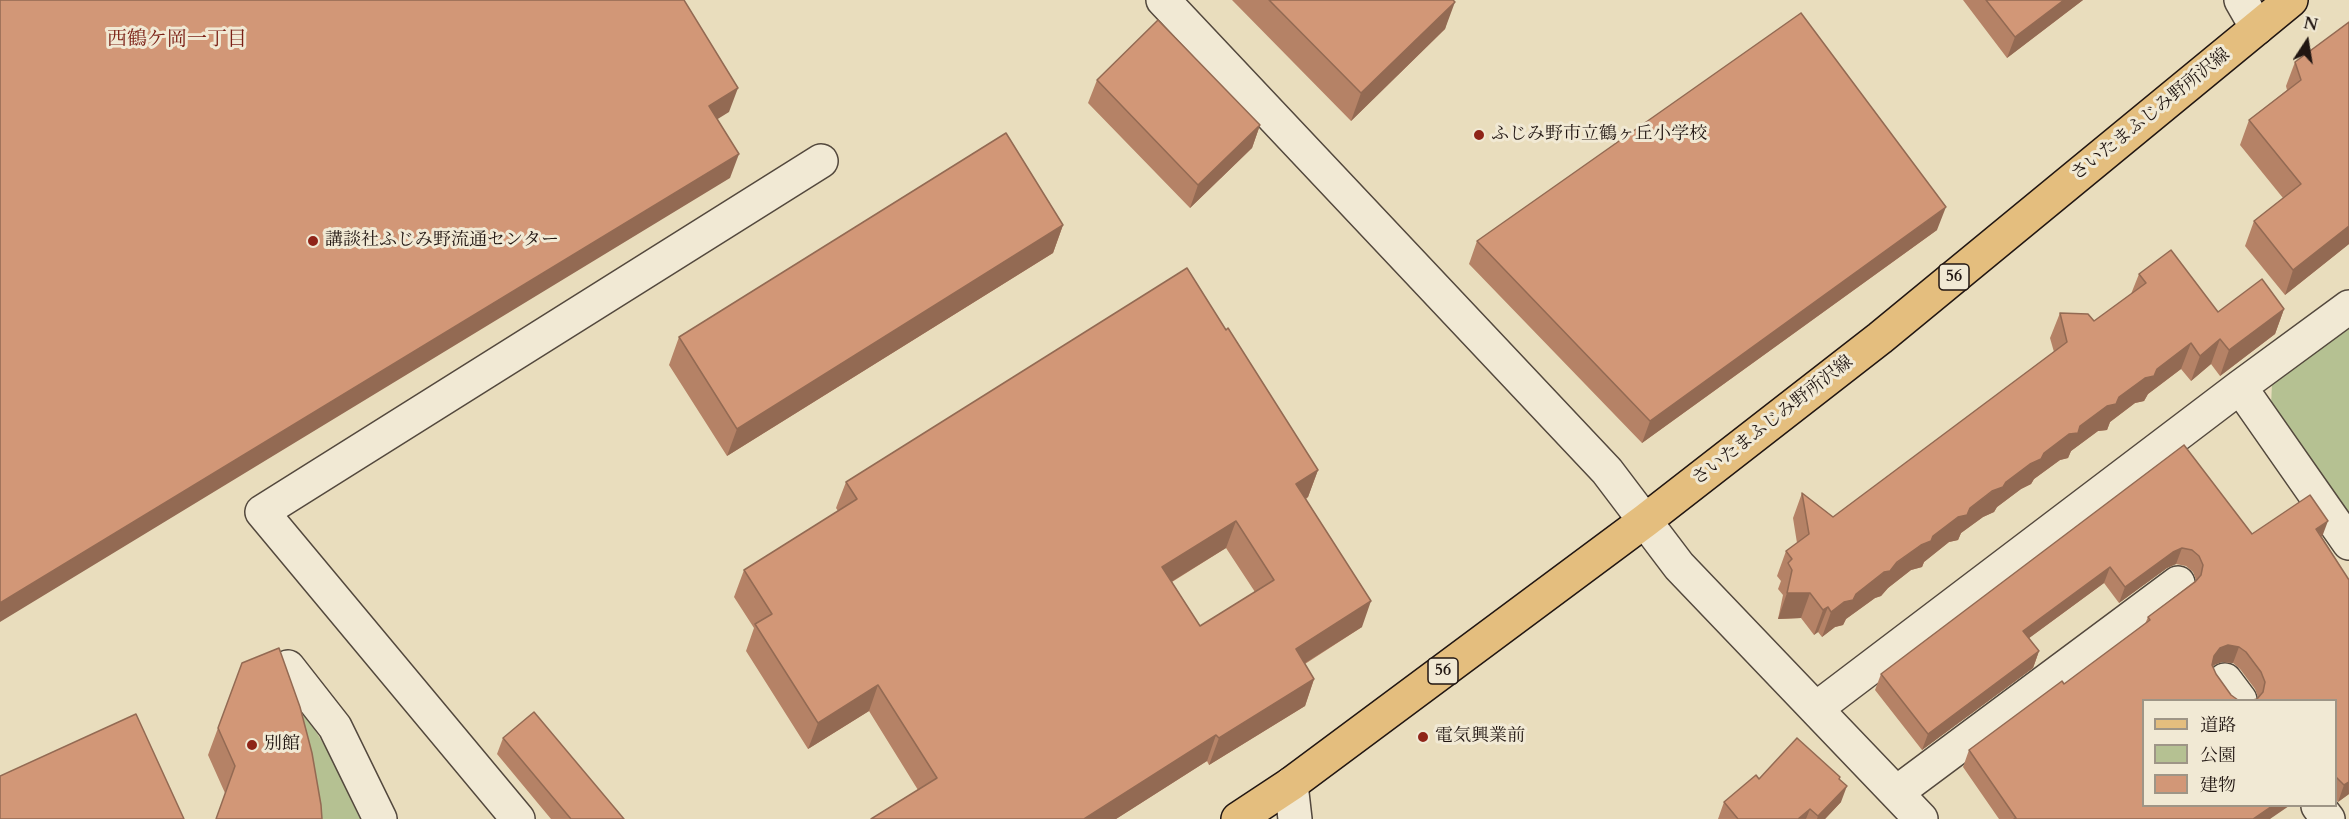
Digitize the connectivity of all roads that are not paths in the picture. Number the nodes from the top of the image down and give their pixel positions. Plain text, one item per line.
1 (1163, 0) edge
2 (2241, 0) edge
3 (2291, 0) edge
4 (2257, 28) junction
5 (821, 162) dead end
6 (2349, 307) edge
7 (2240, 387) junction
8 (1646, 520) junction
9 (2349, 543) edge
10 (2178, 583) dead end
11 (288, 667) edge
12 (1817, 708) junction
13 (1291, 784) junction
14 (1896, 793) junction
15 (2319, 807) edge
16 (380, 819) edge
17 (518, 819) edge
18 (1238, 819) edge
19 (1294, 819) edge
20 (1921, 819) edge
21 (2328, 819) edge

1 - 8 street
2 - 4 street
3 - 4 main road, さいたまふじみ野所沢線 / 56
4 - 8 main road, さいたまふじみ野所沢線 / 56
5 - 17 street
6 - 7 street
7 - 9 street
7 - 12 street
8 - 12 street
8 - 13 main road, さいたまふじみ野所沢線 / 56
10 - 14 street
11 - 16 street
12 - 14 street
13 - 18 main road, さいたまふじみ野所沢線 / 56
13 - 19 street
14 - 20 street
15 - 21 street

